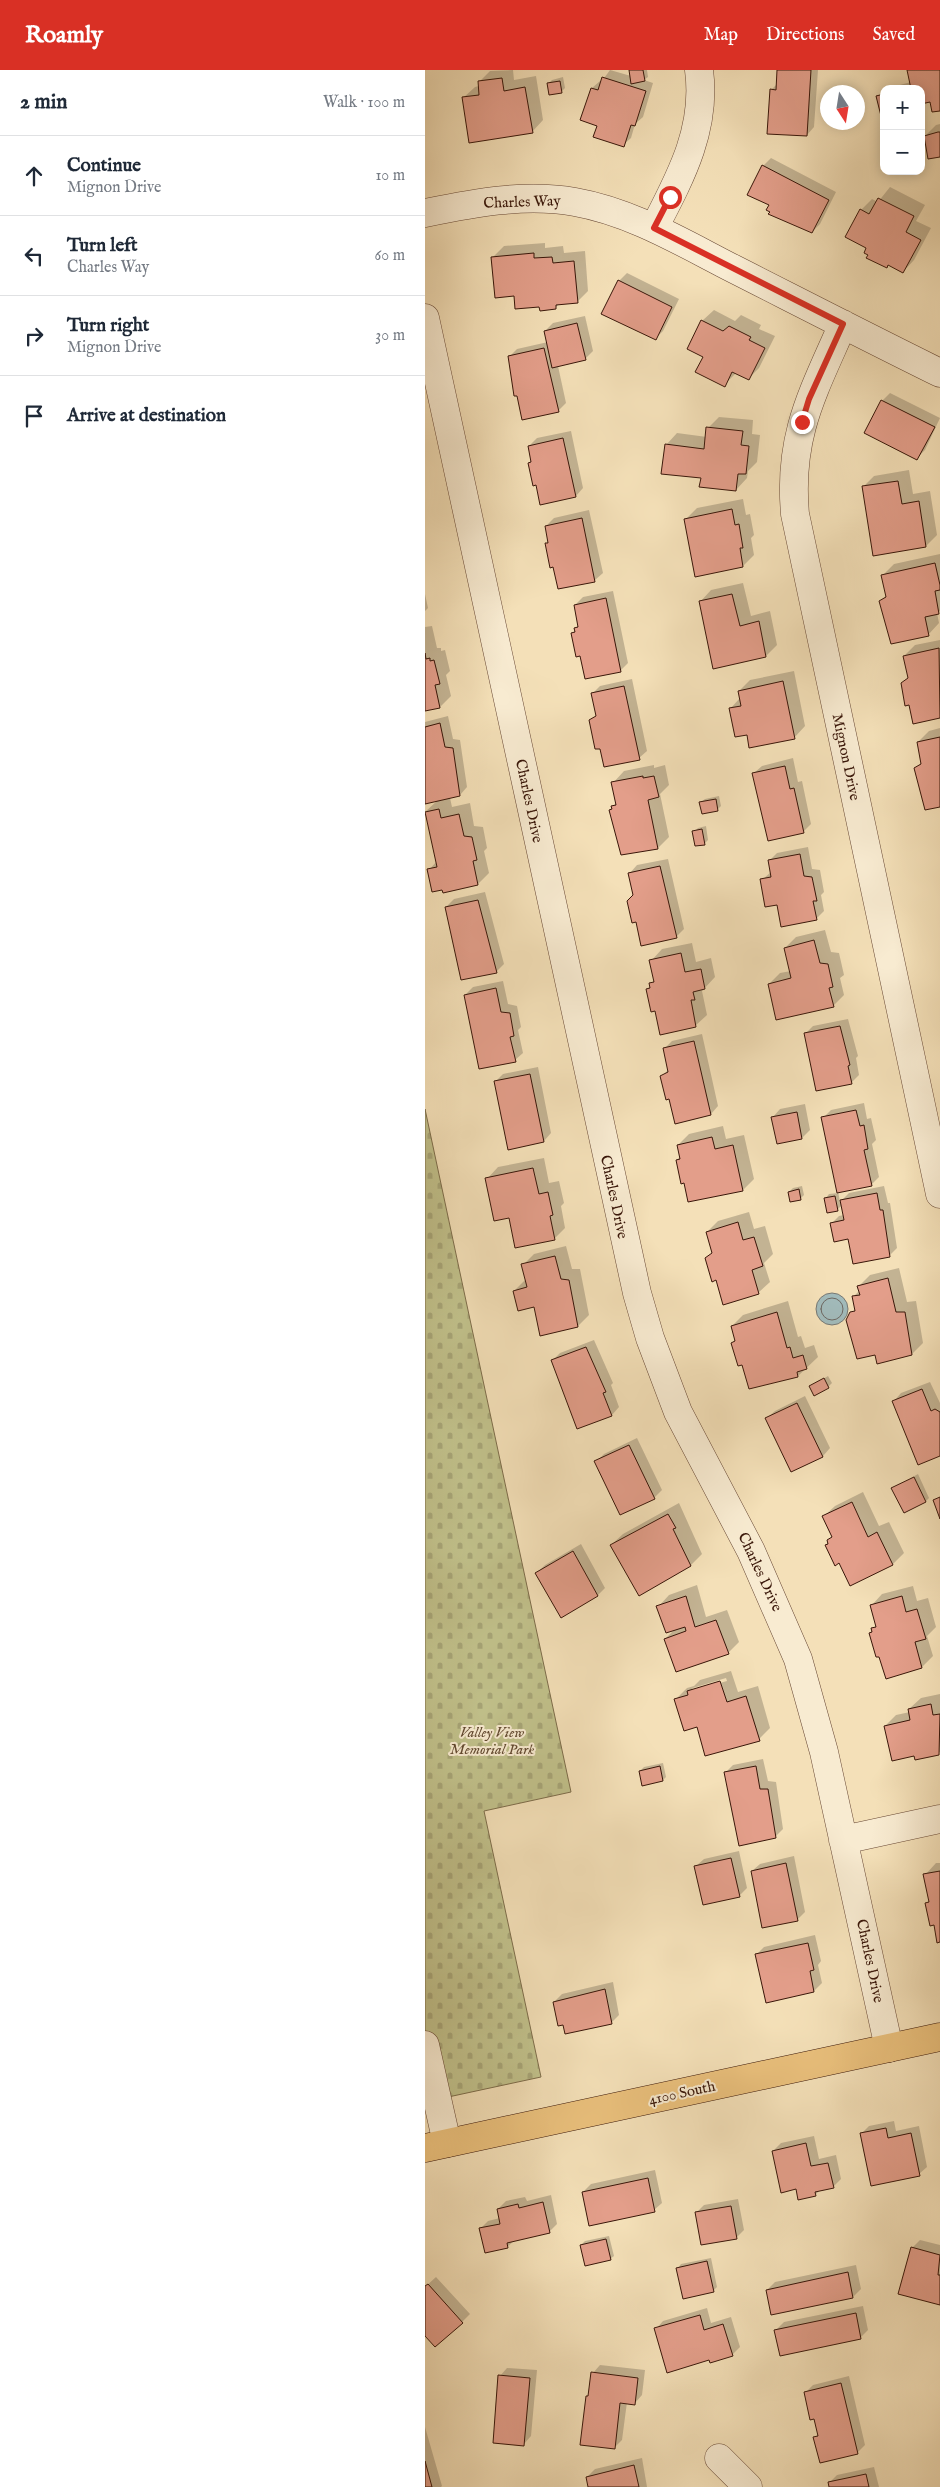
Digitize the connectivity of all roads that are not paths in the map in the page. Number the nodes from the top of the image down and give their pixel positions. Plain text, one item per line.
1 (699, 70) edge
2 (425, 213) edge
3 (654, 228) junction
4 (425, 318) edge
5 (843, 324) junction
6 (940, 373) edge
7 (940, 1194) edge
8 (940, 1819) edge
9 (843, 1840) junction
10 (940, 2037) edge
11 (425, 2045) edge
12 (889, 2048) junction
13 (436, 2146) edge
14 (719, 2458) dead end
15 (748, 2487) edge

1 - 3 street
2 - 3 street, Charles Way
3 - 5 street, Charles Way
4 - 9 street, Charles Drive
5 - 6 street, Charles Way
5 - 7 street, Mignon Drive
8 - 9 street
9 - 12 street, Charles Drive
10 - 12 main road, 4100 South
11 - 13 street
12 - 13 main road, 4100 South
14 - 15 street

